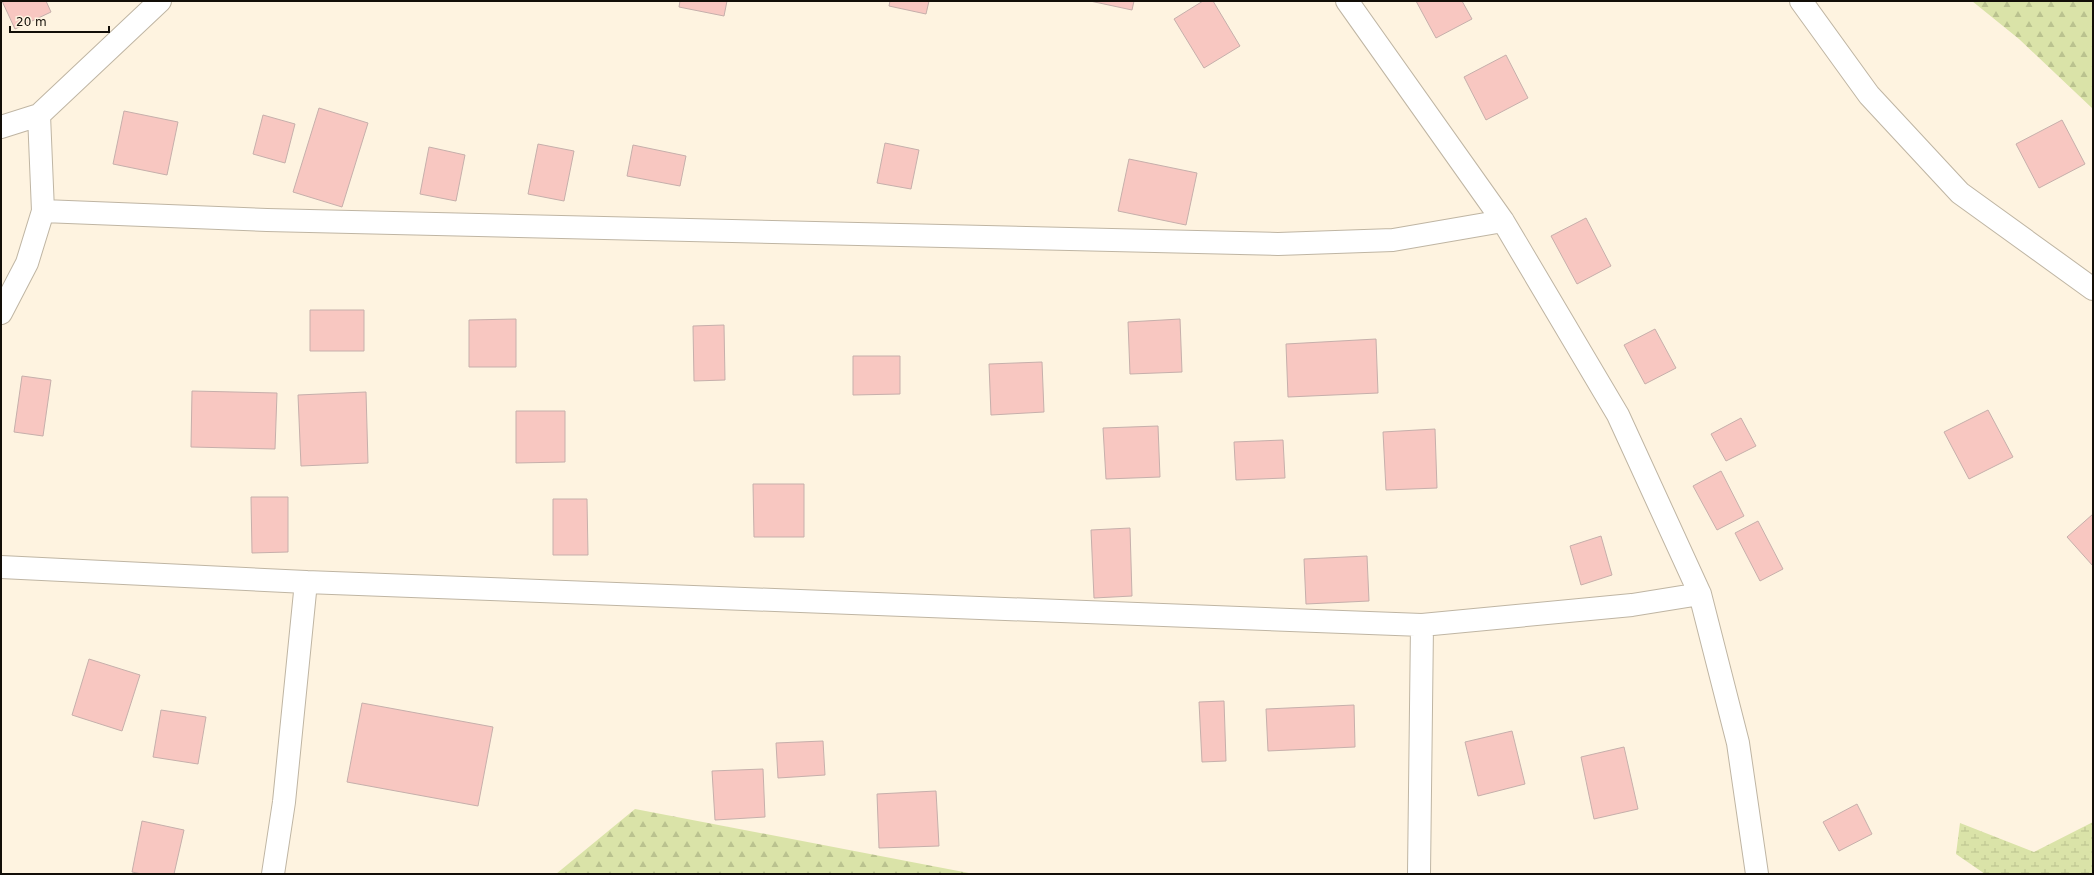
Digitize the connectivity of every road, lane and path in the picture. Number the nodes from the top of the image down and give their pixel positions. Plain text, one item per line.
1 (160, 1) edge
2 (1347, 1) edge
3 (1801, 1) edge
4 (39, 115) junction
5 (1, 127) edge
6 (43, 211) junction
7 (1503, 221) junction
8 (2093, 290) edge
9 (1, 313) edge
10 (1, 567) edge
11 (306, 582) junction
12 (1700, 594) junction
13 (1422, 624) junction
14 (273, 874) edge
15 (1419, 874) edge
16 (1757, 874) edge

1 - 4 street
2 - 7 street
3 - 8 street
4 - 5 street
4 - 6 street
6 - 7 street
6 - 9 street
7 - 12 street
10 - 11 street
11 - 13 street
11 - 14 street
12 - 13 street
12 - 16 street
13 - 15 street

